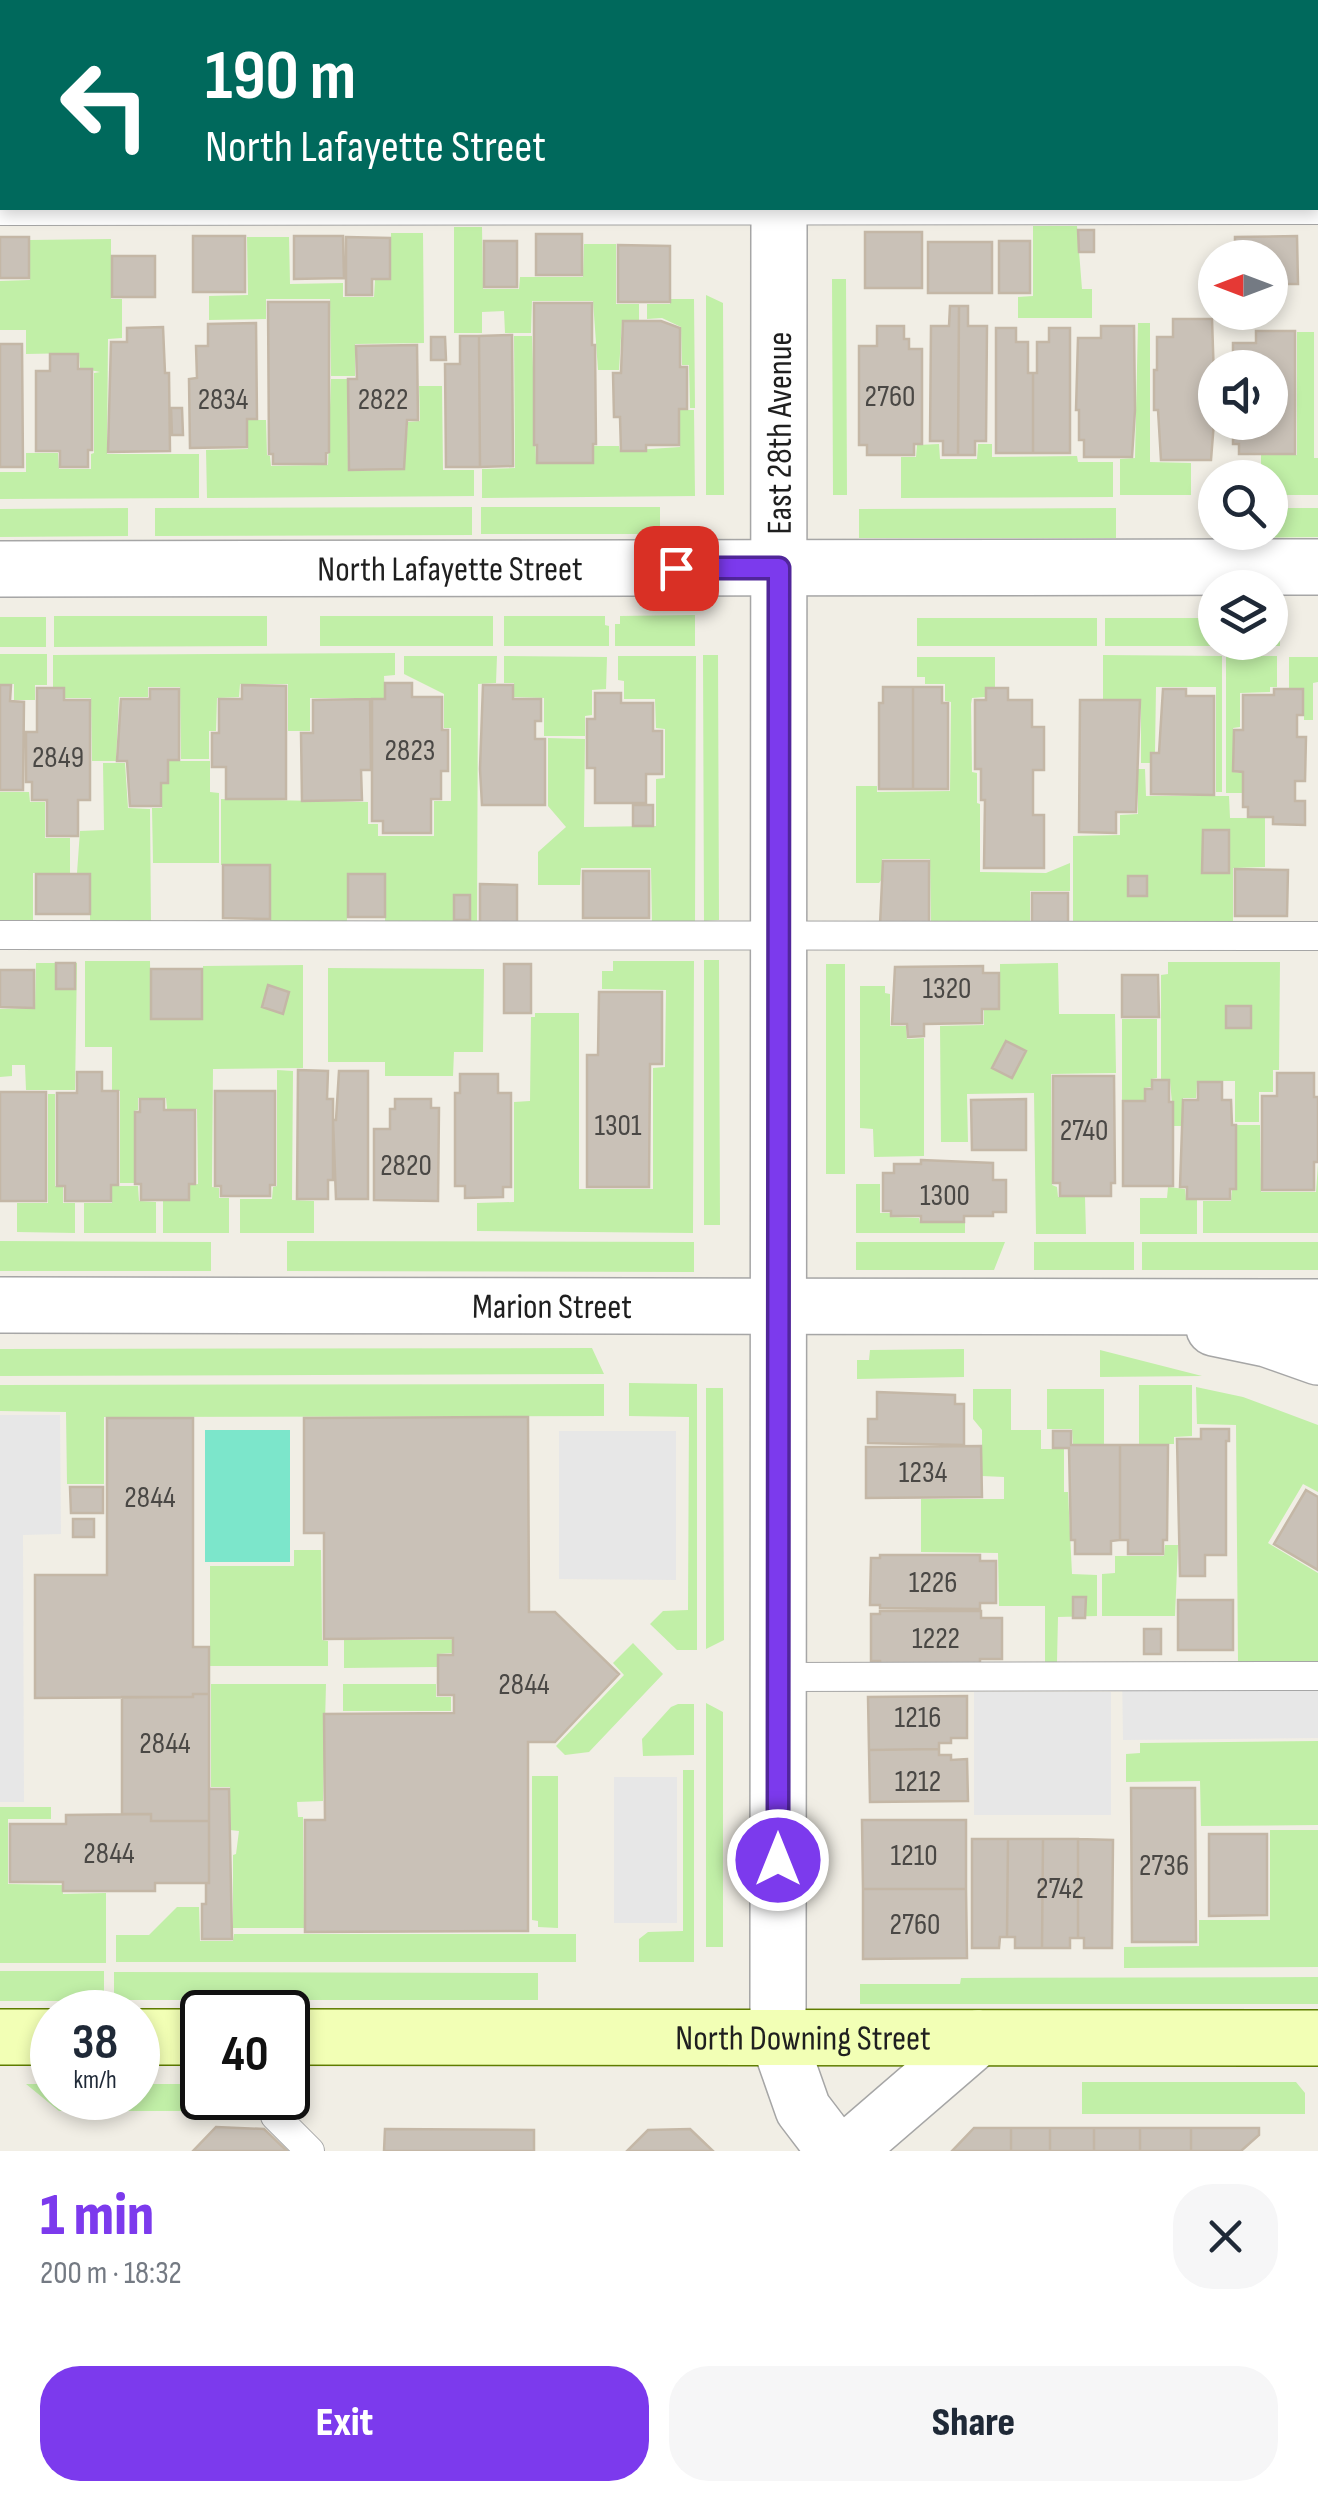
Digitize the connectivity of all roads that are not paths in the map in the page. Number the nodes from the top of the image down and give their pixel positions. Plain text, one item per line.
1 (390, 210) edge
2 (779, 210) edge
3 (0, 211) edge
4 (1318, 567) edge
5 (0, 568) edge
6 (779, 568) junction
7 (0, 935) edge
8 (778, 936) junction
9 (1318, 936) edge
10 (0, 1306) edge
11 (778, 1306) junction
12 (1103, 1306) junction
13 (1318, 1307) edge
14 (1318, 1357) edge
15 (778, 1676) junction
16 (1318, 1676) edge
17 (0, 2037) edge
18 (30, 2037) edge
19 (310, 2037) edge
20 (778, 2038) junction
21 (978, 2038) junction
22 (1318, 2038) edge
23 (279, 2120) edge
24 (310, 2151) edge
25 (834, 2151) edge
26 (847, 2151) edge

1 - 3 lane
2 - 6 street, East 28th Avenue
4 - 6 street, North Lafayette Street
5 - 6 street, North Lafayette Street
6 - 8 street, East 28th Avenue
7 - 8 lane
8 - 9 lane
8 - 11 street, East 28th Avenue
10 - 11 street, Marion Street
11 - 12 street, Marion Street
11 - 15 street, East 28th Avenue
12 - 13 street, Marion Street
12 - 14 street, Marion Street
15 - 16 lane
15 - 20 street, East 28th Avenue
17 - 18 main road
19 - 20 main road, North Downing Street
20 - 21 main road, North Downing Street
20 - 25 street, East 28th Avenue
21 - 22 main road, North Downing Street
21 - 26 street
23 - 24 lane

